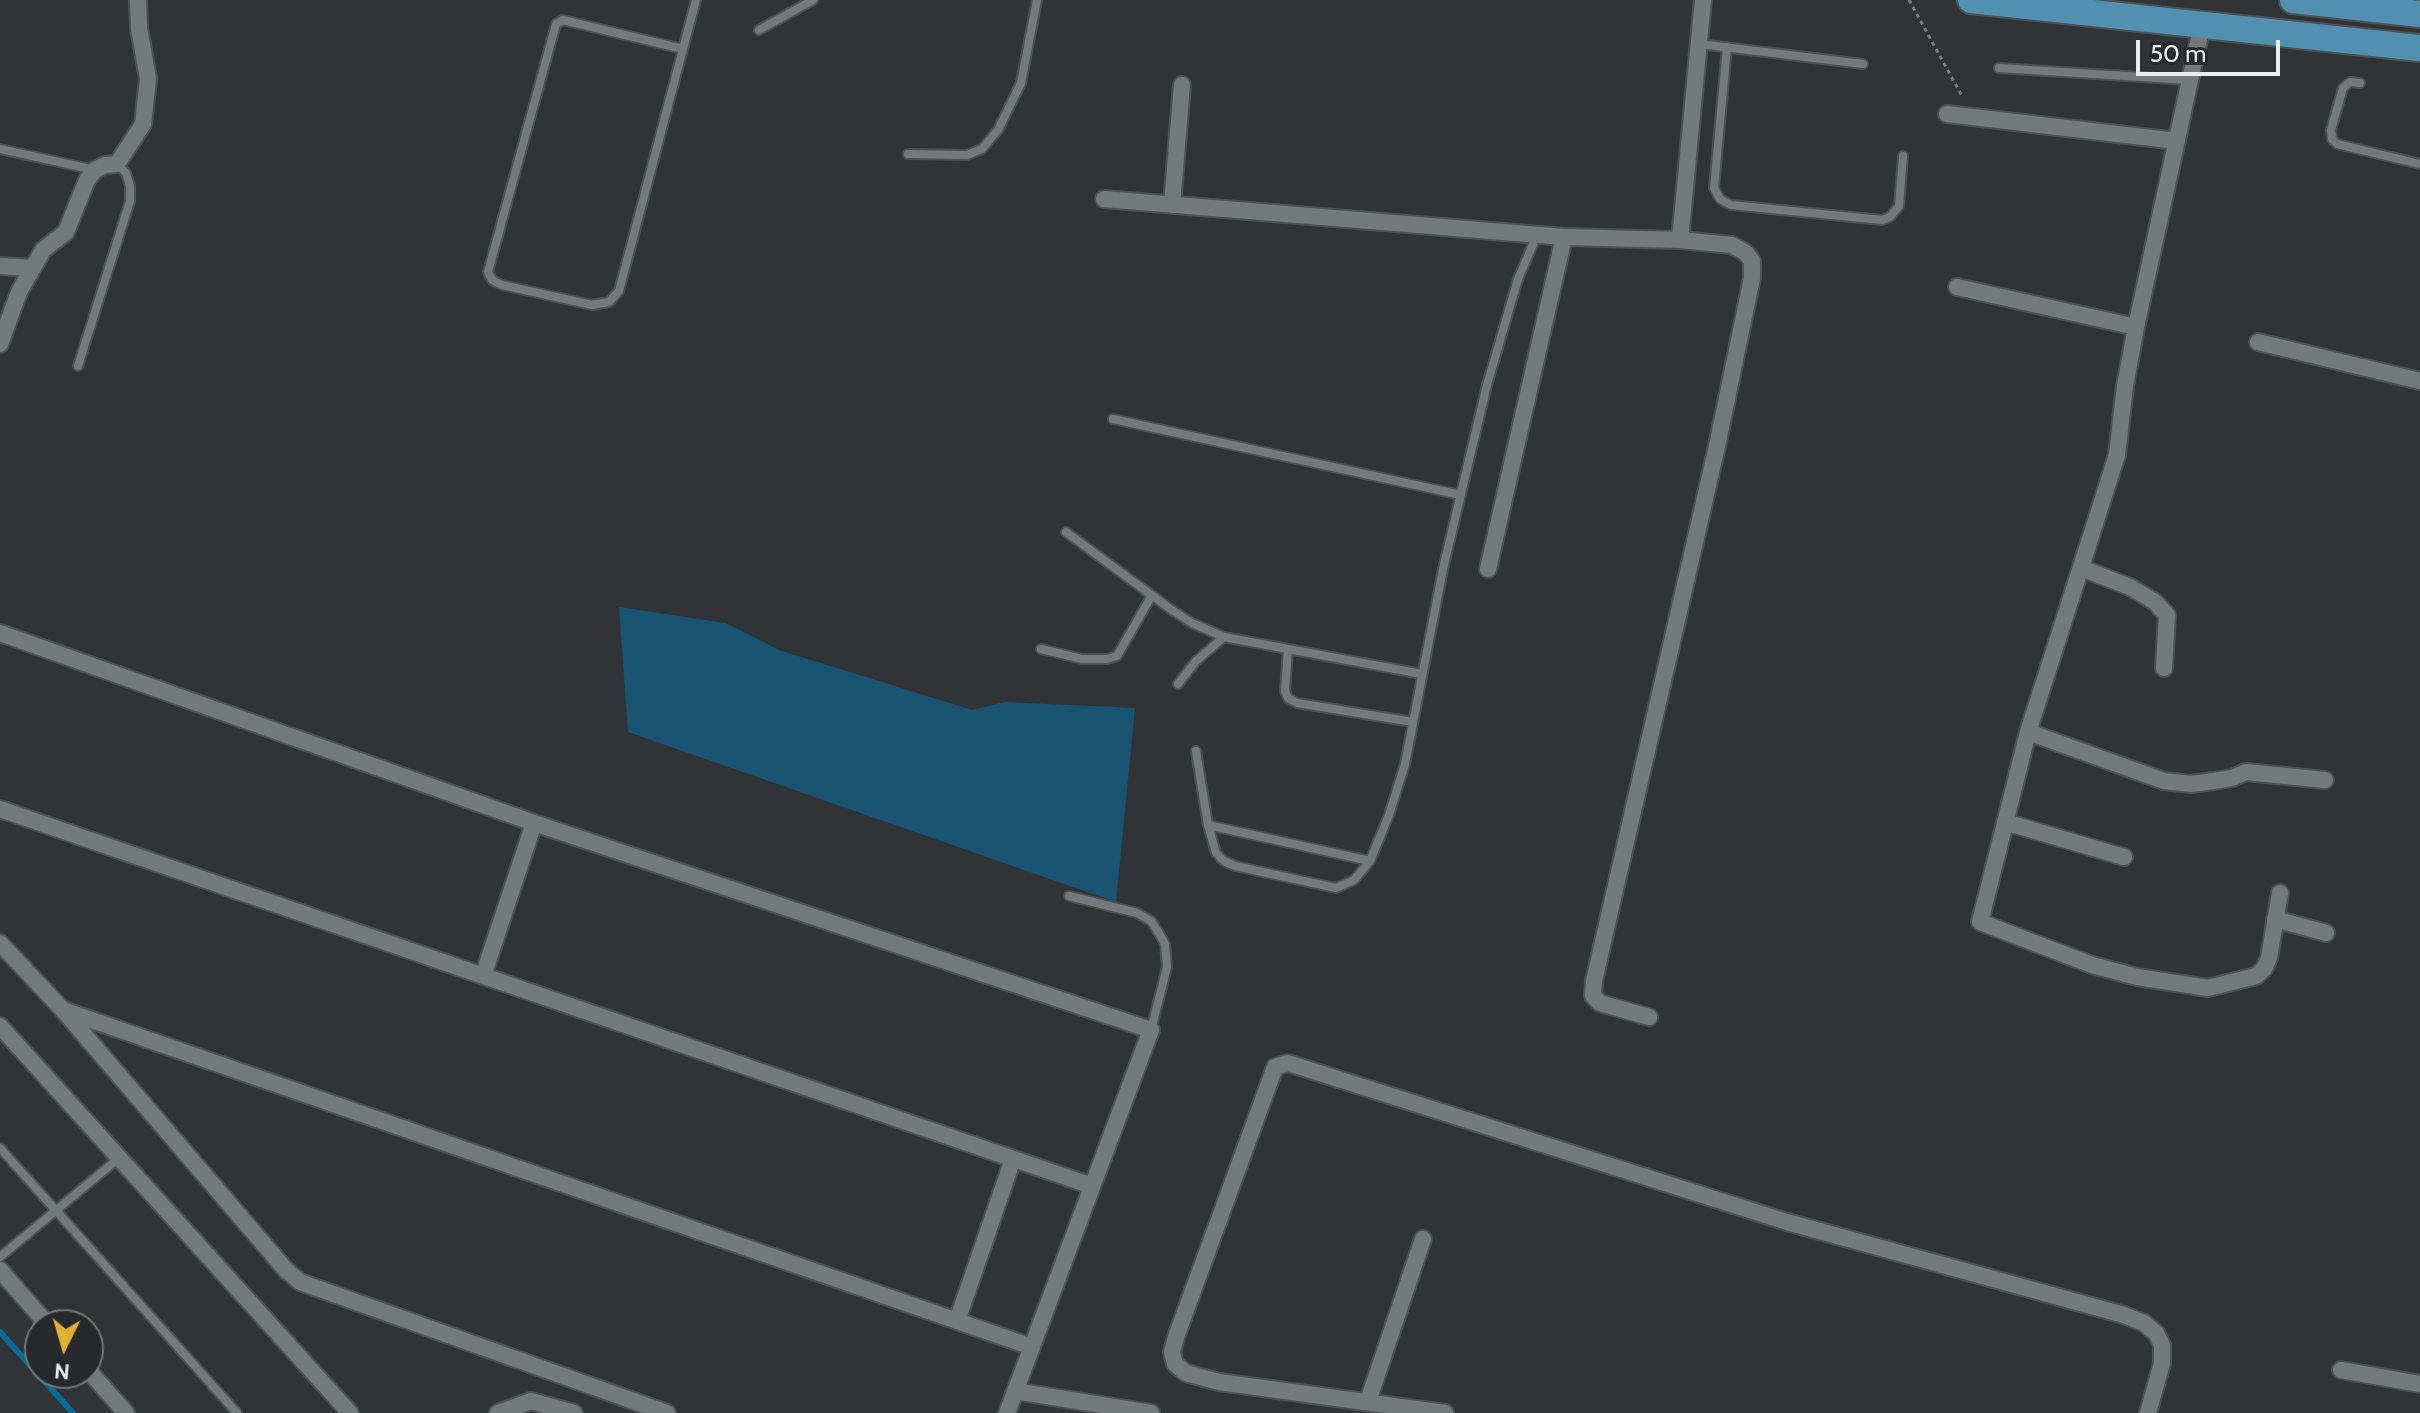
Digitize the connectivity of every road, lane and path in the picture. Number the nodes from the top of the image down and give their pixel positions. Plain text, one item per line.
1 (138, 0) edge
2 (696, 0) edge
3 (813, 0) edge
4 (1037, 0) edge
5 (1703, 0) edge
6 (1909, 0) edge
7 (1971, 0) edge
8 (2293, 0) edge
9 (2366, 4) edge
10 (2420, 14) edge
11 (2202, 25) junction
12 (759, 30) dead end
13 (1699, 44) junction
14 (1727, 47) junction
15 (2420, 48) edge
16 (683, 49) junction
17 (1863, 64) dead end
18 (1999, 68) dead end
19 (2190, 80) junction
20 (2360, 83) dead end
21 (1182, 85) dead end
22 (1947, 114) dead end
23 (1966, 116) junction
24 (2177, 141) junction
25 (0, 149) edge
26 (908, 154) dead end
27 (1903, 156) dead end
28 (117, 164) junction
29 (2420, 164) edge
30 (95, 170) junction
31 (1104, 199) dead end
32 (1172, 205) junction
33 (1538, 234) junction
34 (1564, 237) junction
35 (1680, 240) junction
36 (0, 266) edge
37 (33, 268) junction
38 (1957, 287) dead end
39 (2136, 327) junction
40 (2258, 342) dead end
41 (0, 344) edge
42 (78, 366) dead end
43 (2419, 378) edge
44 (1113, 419) dead end
45 (1461, 495) junction
46 (1066, 532) dead end
47 (2081, 568) junction
48 (1488, 569) dead end
49 (1152, 595) junction
50 (0, 633) edge
51 (1224, 637) junction
52 (1041, 649) dead end
53 (1288, 649) junction
54 (2164, 668) dead end
55 (1422, 674) junction
56 (1178, 684) dead end
57 (1413, 722) junction
58 (2028, 732) junction
59 (1196, 751) dead end
60 (2325, 780) dead end
61 (0, 809) edge
62 (2005, 822) junction
63 (534, 823) junction
64 (1208, 825) junction
65 (2124, 857) dead end
66 (1370, 861) junction
67 (2280, 893) dead end
68 (1069, 896) dead end
69 (2275, 919) junction
70 (2326, 933) dead end
71 (0, 943) edge
72 (483, 976) junction
73 (63, 1010) junction
74 (1649, 1017) dead end
75 (0, 1026) edge
76 (1151, 1030) junction
77 (0, 1148) edge
78 (119, 1158) junction
79 (1013, 1159) junction
80 (1092, 1186) junction
81 (56, 1209) junction
82 (1423, 1239) dead end
83 (0, 1257) edge
84 (0, 1270) edge
85 (34, 1309) edge
86 (957, 1321) junction
87 (1032, 1347) junction
88 (2341, 1370) dead end
89 (2420, 1384) edge
90 (104, 1388) edge
91 (1015, 1391) junction
92 (1368, 1401) junction
93 (126, 1413) edge
94 (237, 1413) edge
95 (350, 1413) edge
96 (498, 1413) edge
97 (574, 1413) edge
98 (667, 1413) edge
99 (1007, 1413) edge
100 (1151, 1413) edge
101 (1445, 1413) edge
102 (2148, 1413) edge

1 - 28 street
2 - 16 lane
3 - 12 lane
4 - 26 lane
5 - 13 street
6 - 23 path
7 - 11 highway
8 - 9 highway
9 - 10 highway
11 - 15 highway
11 - 19 street
13 - 14 lane
13 - 35 street
14 - 17 lane
14 - 27 lane
16 - 16 lane
18 - 19 lane
19 - 24 street
20 - 29 lane
21 - 32 street
22 - 23 street
23 - 24 street
24 - 39 street
25 - 30 lane
28 - 30 street
28 - 42 lane
30 - 37 street
31 - 32 street
32 - 33 street
33 - 34 street
33 - 45 lane
34 - 35 street
34 - 48 street
35 - 74 street
36 - 37 street
37 - 41 street
38 - 39 street
39 - 47 street
40 - 43 street
44 - 45 lane
45 - 55 lane
46 - 49 lane
47 - 54 street
47 - 58 street
49 - 51 lane
49 - 52 lane
50 - 63 street
51 - 53 lane
51 - 56 lane
53 - 55 lane
53 - 57 lane
55 - 57 lane
57 - 66 lane
58 - 60 street
58 - 62 street
59 - 64 lane
61 - 72 street
62 - 65 street
62 - 69 street
63 - 72 street
63 - 76 street
64 - 66 lane
64 - 66 lane
67 - 69 street
68 - 76 lane
69 - 70 street
71 - 73 street
72 - 79 street
73 - 86 street
73 - 98 street
75 - 78 street
76 - 80 street
77 - 81 lane
78 - 81 lane
78 - 95 street
79 - 80 street
79 - 86 street
80 - 87 street
81 - 83 lane
81 - 94 lane
82 - 92 street
84 - 85 street
86 - 87 street
87 - 91 street
88 - 89 street
90 - 93 street
91 - 99 street
91 - 100 street
92 - 101 street
92 - 102 street
96 - 97 street

